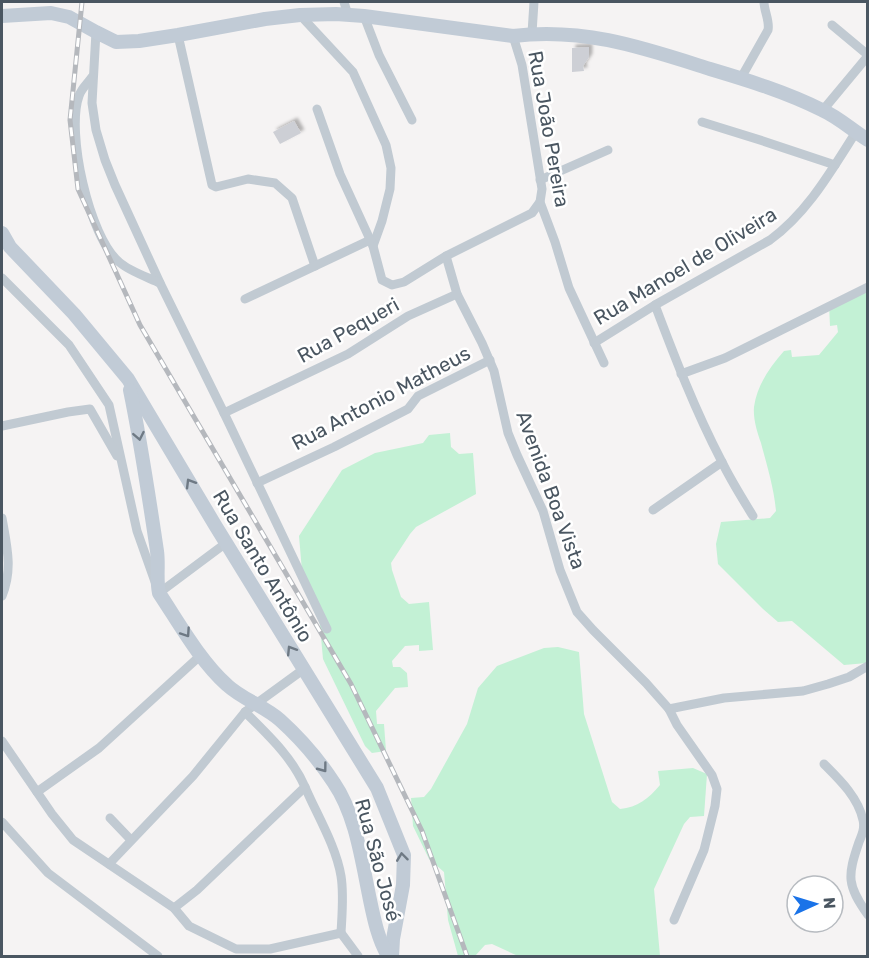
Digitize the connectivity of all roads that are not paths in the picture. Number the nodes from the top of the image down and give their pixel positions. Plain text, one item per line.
1 (534, 2) edge
2 (764, 2) edge
3 (346, 8) edge
4 (300, 15) junction
5 (2, 16) edge
6 (364, 16) junction
7 (832, 25) dead end
8 (96, 32) junction
9 (532, 33) junction
10 (178, 36) junction
11 (513, 36) junction
12 (867, 55) edge
13 (92, 77) junction
14 (741, 78) junction
15 (317, 109) dead end
16 (823, 110) junction
17 (412, 120) dead end
18 (702, 122) dead end
19 (862, 136) edge
20 (608, 150) dead end
21 (835, 165) junction
22 (540, 180) junction
23 (540, 202) junction
24 (2, 233) edge
25 (372, 243) junction
26 (446, 256) junction
27 (315, 266) junction
28 (2, 278) edge
29 (160, 283) junction
30 (867, 287) edge
31 (457, 294) junction
32 (245, 299) dead end
33 (655, 305) junction
34 (594, 343) junction
35 (490, 360) junction
36 (604, 363) dead end
37 (681, 374) junction
38 (128, 379) junction
39 (224, 413) junction
40 (2, 426) edge
41 (722, 462) junction
42 (122, 464) junction
43 (257, 483) junction
44 (653, 510) dead end
45 (753, 516) dead end
46 (2, 518) edge
47 (226, 543) junction
48 (159, 593) junction
49 (2, 596) edge
50 (327, 629) dead end
51 (201, 655) junction
52 (867, 666) edge
53 (304, 669) junction
54 (251, 708) junction
55 (669, 709) junction
56 (2, 741) edge
57 (824, 764) dead end
58 (305, 788) junction
59 (37, 792) junction
60 (110, 818) dead end
61 (2, 822) edge
62 (131, 840) junction
63 (109, 864) junction
64 (864, 905) edge
65 (174, 908) junction
66 (867, 915) edge
67 (674, 920) dead end
68 (341, 933) junction
69 (158, 957) edge
70 (358, 957) edge
71 (390, 957) edge

1 - 9 street
2 - 14 street
3 - 4 main road
3 - 6 main road
4 - 10 main road
4 - 25 street
5 - 8 main road
6 - 11 main road
6 - 17 street
7 - 12 street
8 - 10 main road
8 - 13 street
9 - 11 main road
9 - 14 main road
10 - 27 street
11 - 22 street, Rua João Pereira
12 - 16 street
13 - 29 street
13 - 29 street
14 - 16 main road
15 - 25 street
16 - 19 main road
18 - 21 street
19 - 21 street, Rua Manoel de Oliveira
20 - 22 street
21 - 33 street, Rua Manoel de Oliveira
22 - 23 street, Rua João Pereira
23 - 26 street
23 - 34 street, Rua João Pereira
24 - 38 main road, Rua Santo Antônio
25 - 26 street
25 - 27 street
26 - 31 street, Avenida Boa Vista
27 - 32 street
28 - 42 street, Rua São José
29 - 39 street
30 - 37 street
31 - 35 street, Avenida Boa Vista
31 - 39 street, Rua Pequeri
33 - 34 street, Rua Manoel de Oliveira
33 - 37 street
34 - 36 street, Rua João Pereira
35 - 43 street, Rua Antonio Matheus
35 - 55 street, Avenida Boa Vista
37 - 41 street
47 -> 38 main road, Rua Santo Antônio
38 -> 48 main road
39 - 43 street
40 - 42 street
41 - 44 street
41 - 45 street
42 - 48 street, Rua São José
43 - 50 street
46 - 49 street
47 - 48 street
53 -> 47 main road, Rua Santo Antônio
48 -> 51 main road, Rua São José
51 - 54 main road, Rua São José
51 - 59 street
52 - 55 street
53 - 54 street
71 -> 53 main road, Rua Santo Antônio
54 - 58 street, Rua São José
54 - 62 street
54 -> 71 main road, Rua São José
55 - 67 street, Avenida Boa Vista
56 - 59 street
57 - 64 street
58 - 65 street
58 - 68 street, Rua São José
59 - 63 street
60 - 62 street
61 - 69 street
62 - 63 street
63 - 65 street
64 - 66 street
65 - 68 street
68 - 70 street

